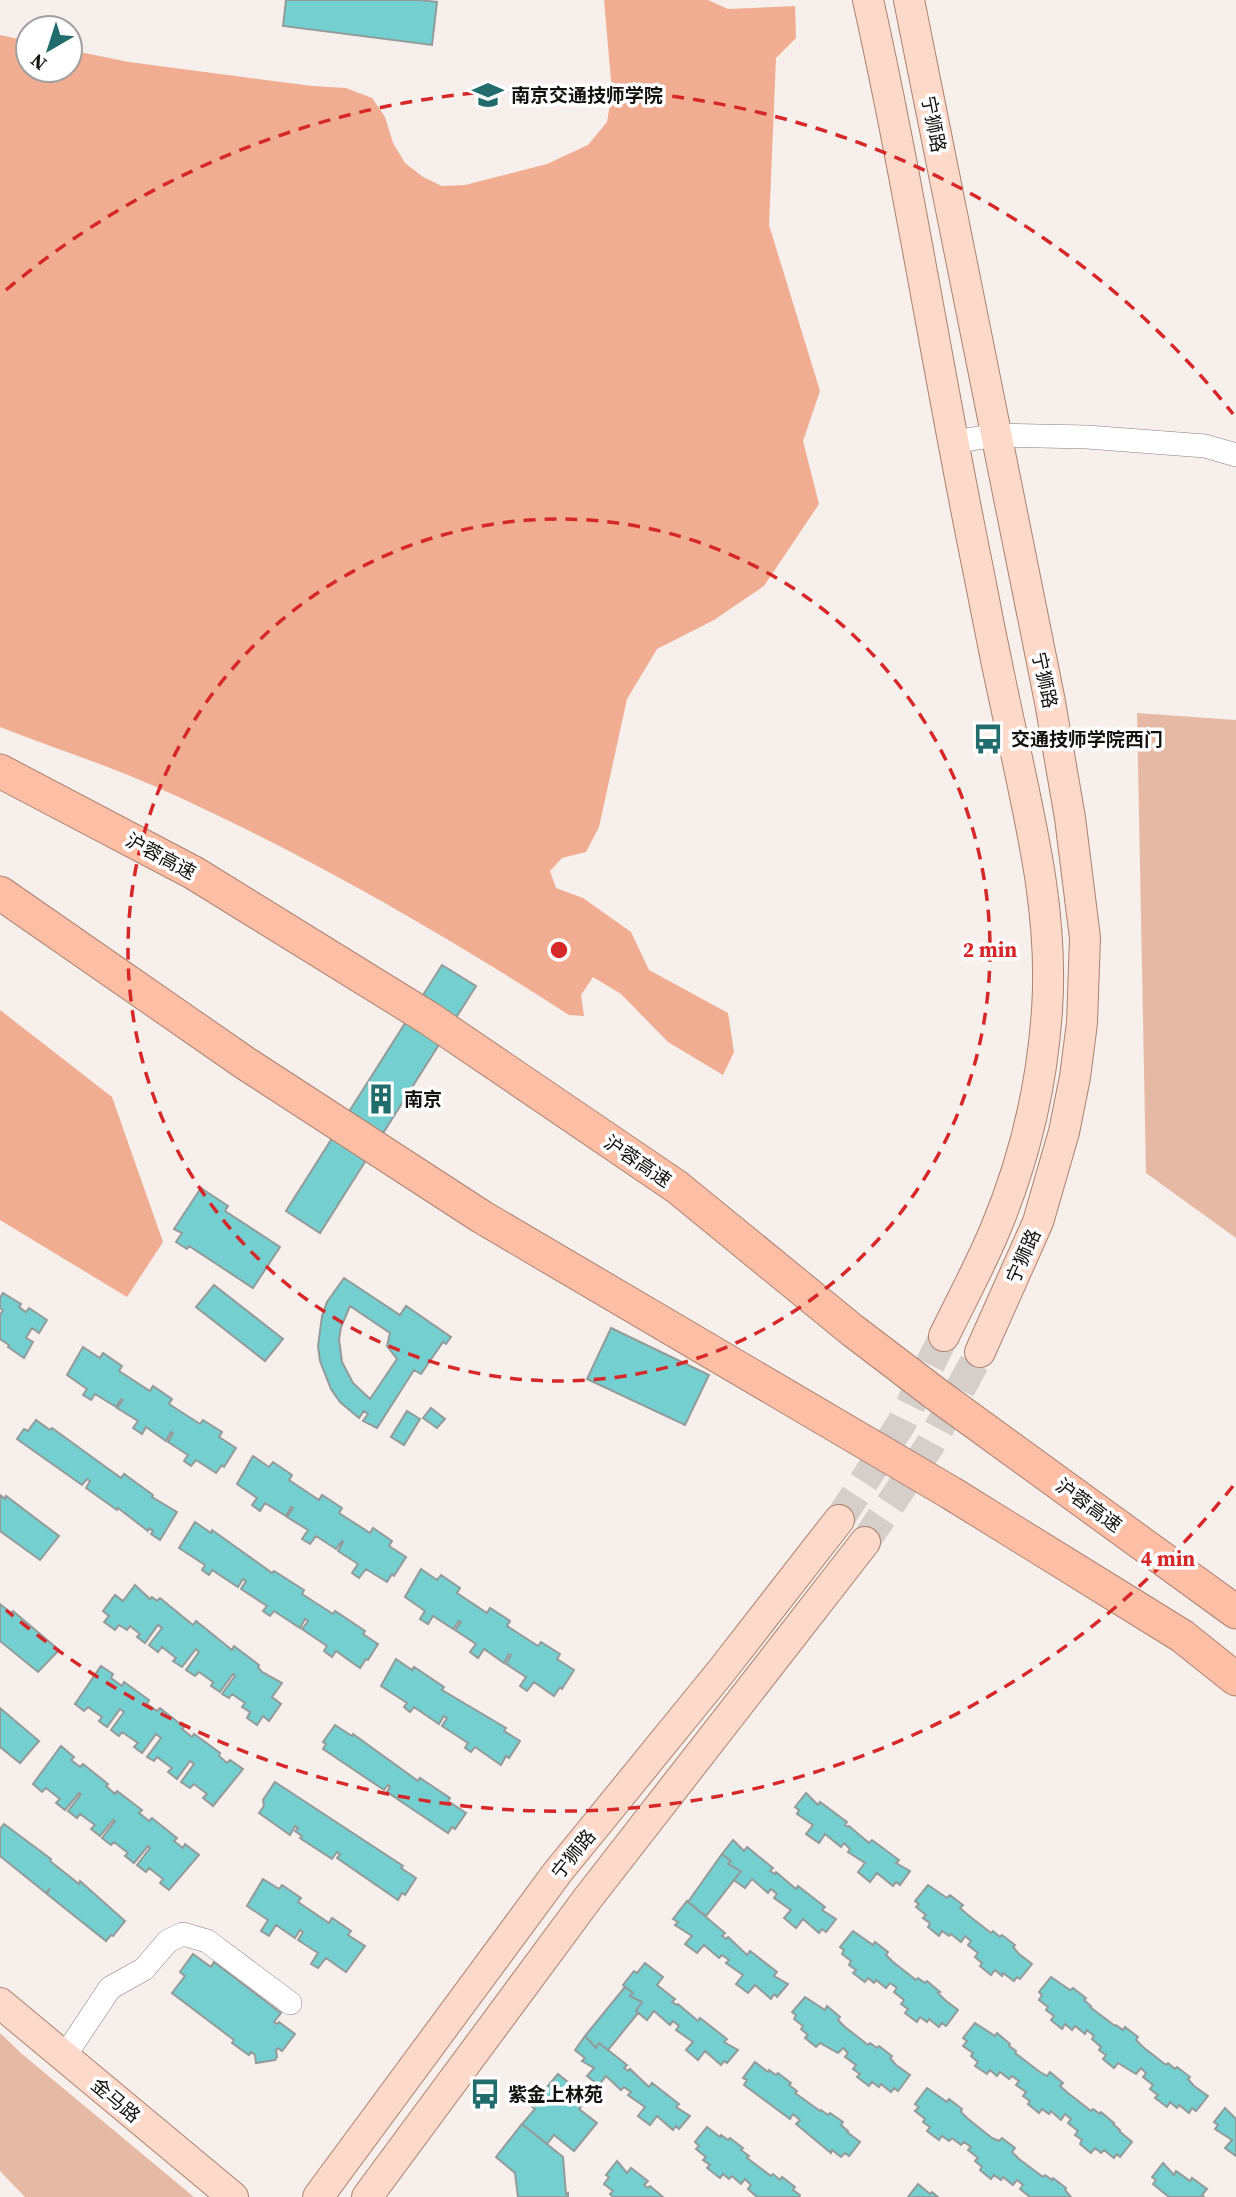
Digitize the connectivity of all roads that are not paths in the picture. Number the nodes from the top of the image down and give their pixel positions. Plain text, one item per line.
1 (868, 0) edge
2 (908, 0) edge
3 (996, 435) junction
4 (954, 442) junction
5 (1236, 455) edge
6 (0, 771) edge
7 (0, 893) edge
8 (944, 1336) tunnel mouth
9 (980, 1352) tunnel mouth
10 (839, 1520) tunnel mouth
11 (865, 1542) tunnel mouth
12 (1236, 1612) edge
13 (1236, 1679) edge
14 (0, 2003) edge
15 (290, 2003) dead end
16 (64, 2057) junction
17 (233, 2197) edge
18 (318, 2197) edge
19 (367, 2197) edge

1 - 4 main road, 宁狮路
2 - 3 main road, 宁狮路
3 - 4 street
3 - 5 street
3 - 9 main road, 宁狮路
4 - 8 main road, 宁狮路
6 - 12 highway, 沪蓉高速
7 - 13 highway
10 - 18 main road, 宁狮路
11 - 19 main road, 宁狮路
14 - 16 main road, 金马路
15 - 16 street
16 - 17 main road, 金马路

